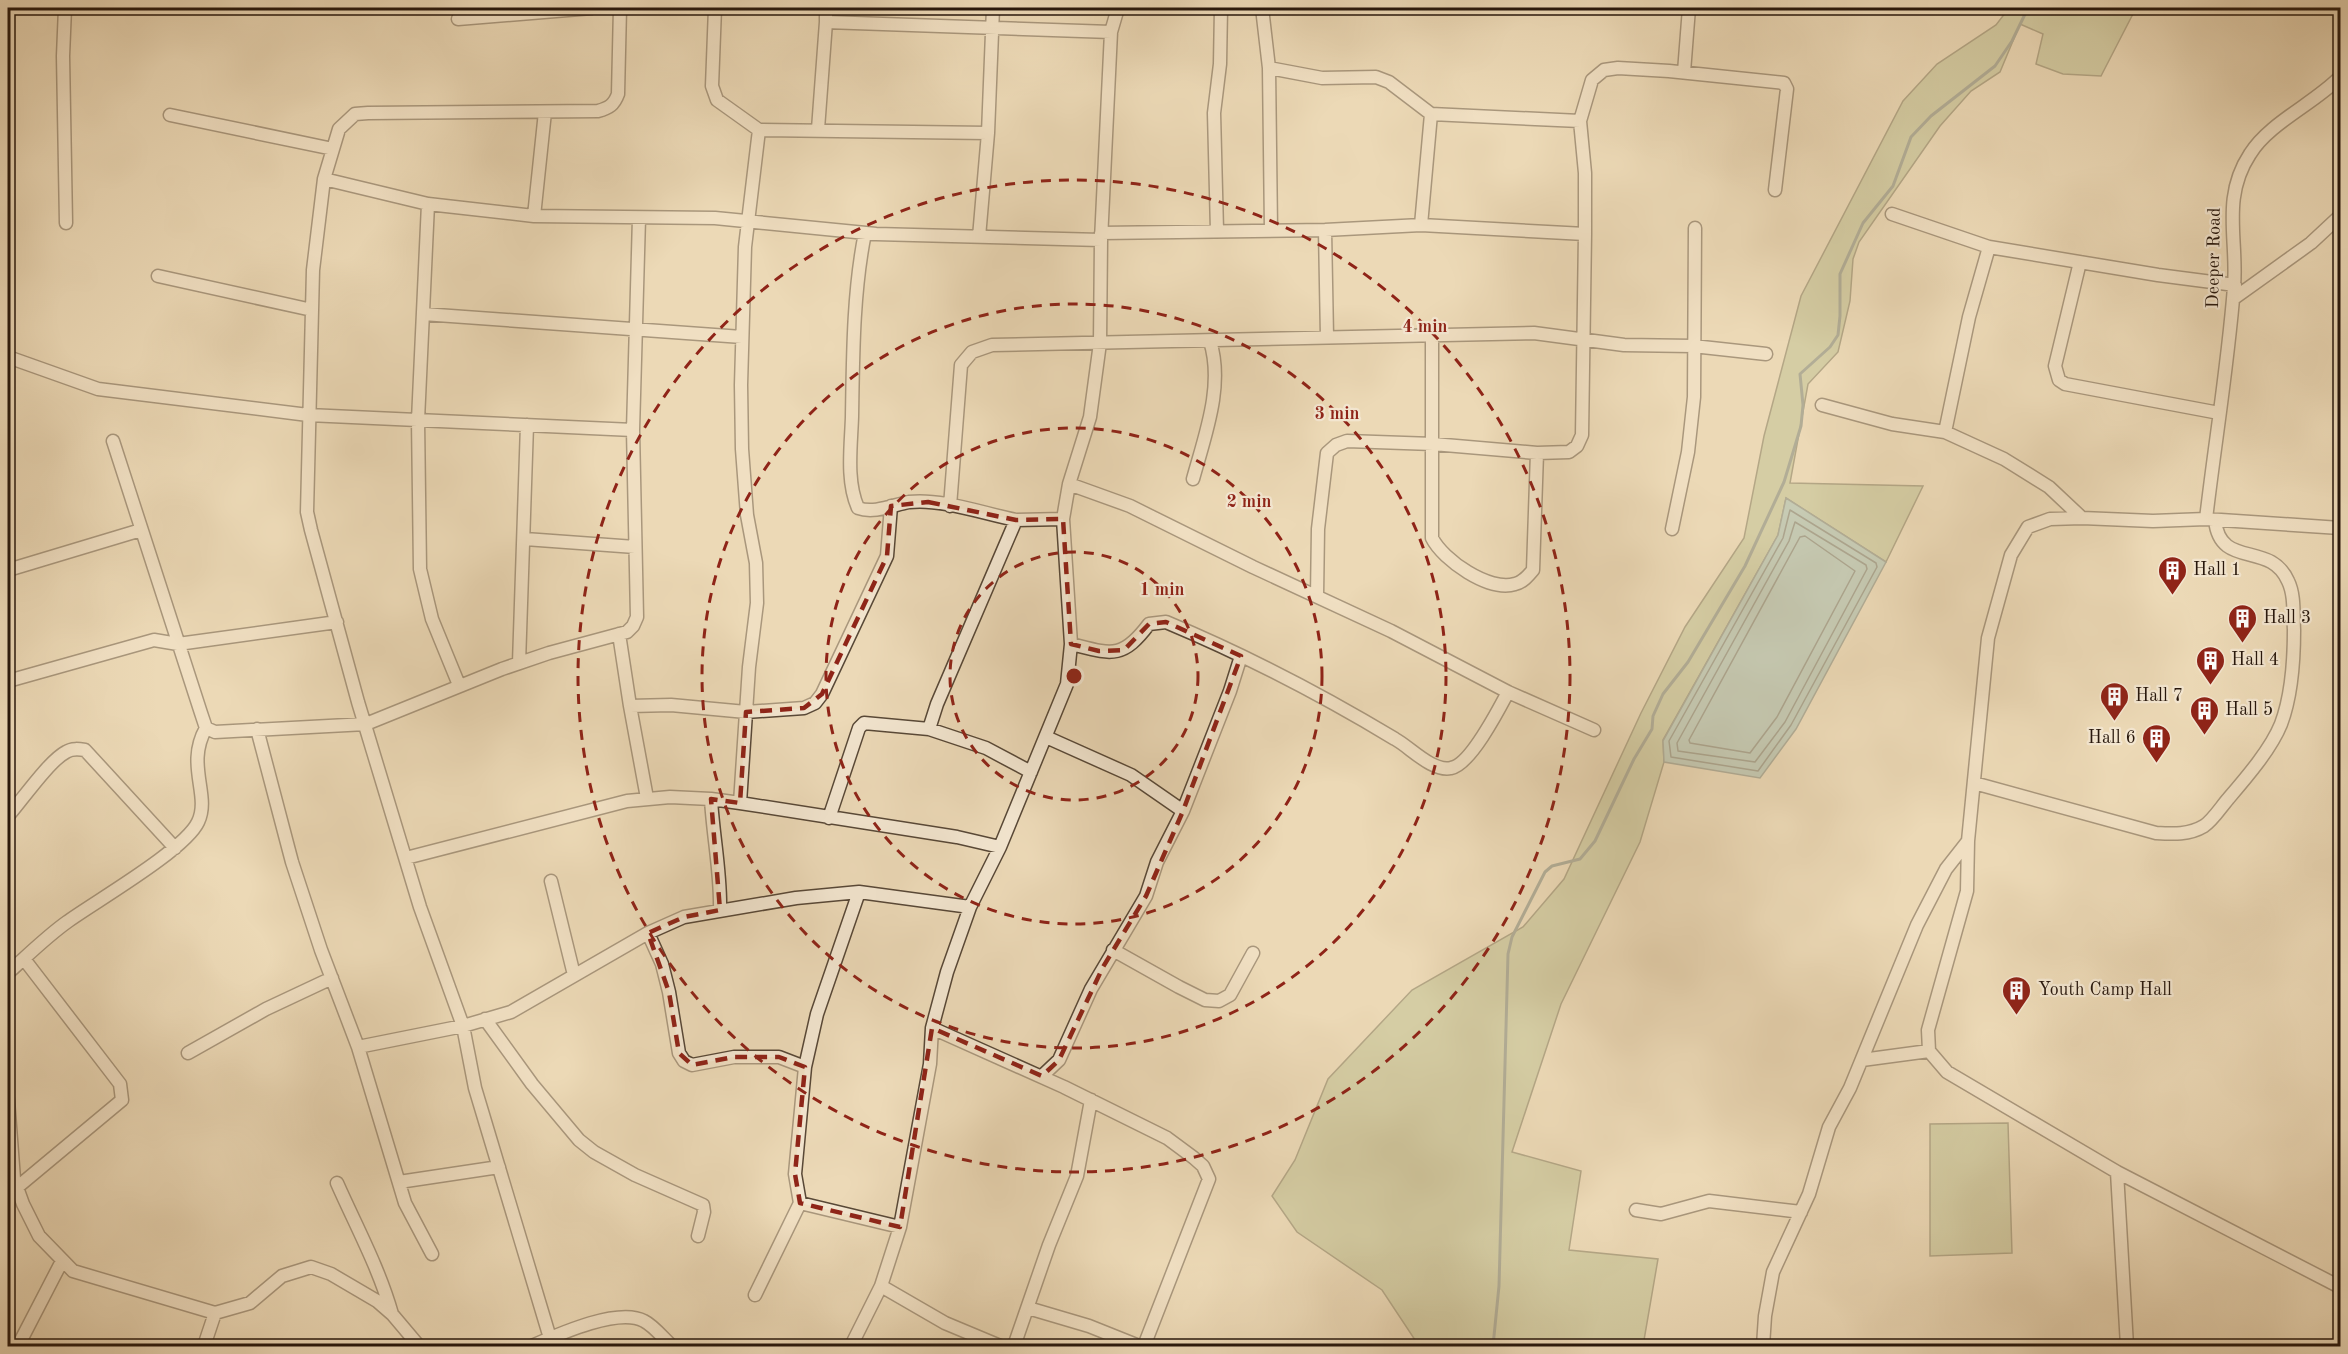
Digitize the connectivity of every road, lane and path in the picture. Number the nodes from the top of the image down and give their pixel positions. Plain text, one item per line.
1 (65, 8) edge
2 (592, 8) edge
3 (620, 8) edge
4 (715, 8) edge
5 (826, 8) edge
6 (993, 8) edge
7 (1118, 8) edge
8 (1221, 8) edge
9 (1262, 8) edge
10 (1689, 8) edge
11 (458, 19) dead end
12 (826, 22) junction
13 (993, 27) junction
14 (1111, 32) junction
15 (1269, 68) junction
16 (1684, 72) junction
17 (2340, 77) edge
18 (545, 112) junction
19 (1431, 114) junction
20 (170, 115) dead end
21 (1580, 120) junction
22 (818, 129) junction
23 (759, 130) junction
24 (988, 133) junction
25 (333, 149) junction
26 (324, 179) junction
27 (1775, 190) dead end
28 (428, 204) junction
29 (1892, 214) dead end
30 (534, 216) junction
31 (2340, 216) edge
32 (639, 218) junction
33 (747, 220) junction
34 (66, 223) dead end
35 (1421, 225) junction
36 (1695, 228) dead end
37 (1271, 230) junction
38 (1325, 230) junction
39 (1217, 231) junction
40 (865, 233) junction
41 (1585, 234) junction
42 (1101, 236) junction
43 (979, 237) junction
44 (1989, 247) junction
45 (2079, 262) junction
46 (158, 276) dead end
47 (2235, 285) junction
48 (2233, 299) junction
49 (312, 310) junction
50 (423, 314) junction
51 (636, 328) junction
52 (1432, 334) junction
53 (742, 337) junction
54 (1327, 337) junction
55 (1584, 340) junction
56 (1210, 341) junction
57 (1100, 343) junction
58 (1694, 346) junction
59 (1766, 354) dead end
60 (8, 359) edge
61 (1822, 405) dead end
62 (2218, 413) junction
63 (308, 415) junction
64 (418, 420) junction
65 (526, 425) junction
66 (633, 430) junction
67 (1946, 432) junction
68 (113, 441) dead end
69 (1433, 444) junction
70 (1537, 453) junction
71 (1193, 479) dead end
72 (1069, 484) junction
73 (891, 506) junction
74 (950, 506) junction
75 (2082, 518) junction
76 (1063, 519) junction
77 (2211, 519) junction
78 (1016, 520) junction
79 (2340, 528) edge
80 (141, 530) junction
81 (1672, 530) dead end
82 (525, 539) junction
83 (635, 547) junction
84 (8, 570) edge
85 (1317, 596) junction
86 (337, 622) junction
87 (619, 634) junction
88 (178, 644) junction
89 (1071, 644) junction
90 (1240, 656) junction
91 (519, 663) junction
92 (8, 681) edge
93 (459, 685) junction
94 (1508, 692) junction
95 (630, 706) junction
96 (746, 712) junction
97 (366, 724) junction
98 (206, 728) junction
99 (257, 729) junction
100 (929, 729) junction
101 (1594, 729) dead end
102 (1046, 737) junction
103 (1031, 771) junction
104 (1974, 783) junction
105 (647, 798) junction
106 (711, 799) junction
107 (740, 803) junction
108 (1183, 811) junction
109 (8, 816) edge
110 (829, 818) junction
111 (1968, 841) junction
112 (174, 848) junction
113 (1000, 848) junction
114 (406, 858) junction
115 (551, 881) dead end
116 (860, 892) junction
117 (970, 907) junction
118 (720, 910) junction
119 (648, 933) junction
120 (1113, 950) junction
121 (1253, 953) dead end
122 (24, 959) junction
123 (8, 973) edge
124 (574, 975) junction
125 (332, 978) junction
126 (485, 1019) junction
127 (463, 1026) junction
128 (932, 1028) junction
129 (358, 1047) junction
130 (1929, 1051) junction
131 (188, 1053) dead end
132 (1059, 1060) junction
133 (1862, 1060) junction
134 (805, 1067) junction
135 (1042, 1077) junction
136 (1064, 1087) junction
137 (8, 1100) edge
138 (1091, 1100) junction
139 (499, 1167) junction
140 (2117, 1172) junction
141 (399, 1182) junction
142 (337, 1183) dead end
143 (12, 1192) edge
144 (800, 1203) junction
145 (1636, 1210) dead end
146 (1801, 1212) junction
147 (900, 1227) junction
148 (698, 1236) dead end
149 (432, 1254) dead end
150 (62, 1261) junction
151 (880, 1286) junction
152 (2340, 1287) edge
153 (755, 1295) dead end
154 (1028, 1308) junction
155 (215, 1313) junction
156 (392, 1314) junction
157 (549, 1338) junction
158 (18, 1347) edge
159 (204, 1347) edge
160 (419, 1347) edge
161 (532, 1347) edge
162 (672, 1347) edge
163 (851, 1347) edge
164 (1000, 1347) edge
165 (1014, 1347) edge
166 (1142, 1347) edge
167 (1764, 1347) edge
168 (2127, 1347) edge

1 - 34 street
2 - 11 street
3 - 18 street
4 - 23 street
5 - 12 street
6 - 13 street
7 - 14 street
8 - 39 street
9 - 15 street
10 - 16 street
12 - 13 street
12 - 22 street
13 - 14 street
13 - 24 street
14 - 42 street
15 - 19 street
15 - 37 street
16 - 21 street
16 - 27 street
17 - 47 street, Deeper Road
18 - 25 street
18 - 30 street
19 - 21 street
19 - 35 street
20 - 25 street
21 - 41 street
22 - 23 street
22 - 24 street
23 - 33 street
24 - 43 street
25 - 26 street
26 - 28 street
26 - 49 street
28 - 30 street
28 - 50 street
29 - 44 street
30 - 32 street
31 - 48 street
32 - 33 street
32 - 51 street
33 - 40 street
33 - 53 street
35 - 38 street
35 - 41 street
36 - 58 street
37 - 38 street
37 - 39 street
38 - 54 street
39 - 42 street
40 - 43 street
40 - 73 street
41 - 55 street
42 - 43 street
42 - 57 street
44 - 45 street
44 - 67 street
45 - 47 street
45 - 62 street
46 - 49 street
47 - 48 street, Deeper Road
48 - 62 street, Deeper Road
49 - 63 street
50 - 51 street
50 - 64 street
51 - 53 street
51 - 66 street
52 - 54 street
52 - 55 street
52 - 69 street
53 - 96 street
54 - 56 street
55 - 58 street
55 - 70 street
56 - 57 street
56 - 71 street
57 - 72 street
57 - 74 street
58 - 59 street
58 - 81 street
60 - 63 street
61 - 67 street
62 - 77 street, Deeper Road
63 - 64 street
63 - 86 street
64 - 65 street
64 - 93 street
65 - 66 street
65 - 82 street
66 - 83 street
67 - 75 street
68 - 80 street
69 - 70 street
69 - 70 street
69 - 85 street
72 - 76 street
72 - 85 street
73 - 74 street
73 - 96 street
74 - 78 street
75 - 77 street
75 - 104 street
76 - 78 street
76 - 89 street
77 - 79 street
77 - 104 street
78 - 100 street
80 - 84 street
80 - 88 street
82 - 83 street
82 - 91 street
83 - 87 street
85 - 94 street
86 - 88 street
86 - 97 street
87 - 91 street
87 - 95 street
88 - 92 street
88 - 98 street
89 - 90 street
89 - 102 street
90 - 94 street
90 - 108 street
91 - 93 street
93 - 97 street
94 - 101 street
95 - 96 street
95 - 105 street
96 - 107 street
97 - 99 street
97 - 114 street
98 - 99 street
98 - 112 street
99 - 125 street
100 - 103 street
100 - 110 street
102 - 103 street
102 - 108 street
103 - 113 street
104 - 111 street
105 - 106 street
105 - 114 street
106 - 107 street
106 - 118 street
107 - 110 street
108 - 120 street
109 - 112 street
110 - 113 street
111 - 130 street
111 - 133 street
112 - 122 street
113 - 117 street
114 - 127 street
115 - 124 street
116 - 117 street
116 - 118 street
116 - 134 street
117 - 128 street
118 - 119 street
119 - 124 street
119 - 134 street
120 - 121 street
120 - 132 street
122 - 123 street
122 - 143 street
124 - 126 street
125 - 129 street
125 - 131 street
126 - 127 street
126 - 148 street
127 - 129 street
127 - 139 street
128 - 135 street
128 - 147 street
129 - 141 street
130 - 133 street
130 - 140 street
132 - 135 street
132 - 136 street
133 - 146 street
134 - 144 street
135 - 136 street
136 - 138 street
137 - 143 street
138 - 154 street
138 - 166 street
139 - 141 street
139 - 157 street
140 - 152 street
140 - 168 street
141 - 149 street
142 - 156 street
143 - 150 street
144 - 147 street
144 - 153 street
145 - 146 street
146 - 167 street
147 - 151 street
150 - 155 street
150 - 158 street
151 - 163 street
151 - 164 street
154 - 165 street
154 - 166 street
155 - 156 street
155 - 159 street
156 - 160 street
157 - 161 street
157 - 162 street

